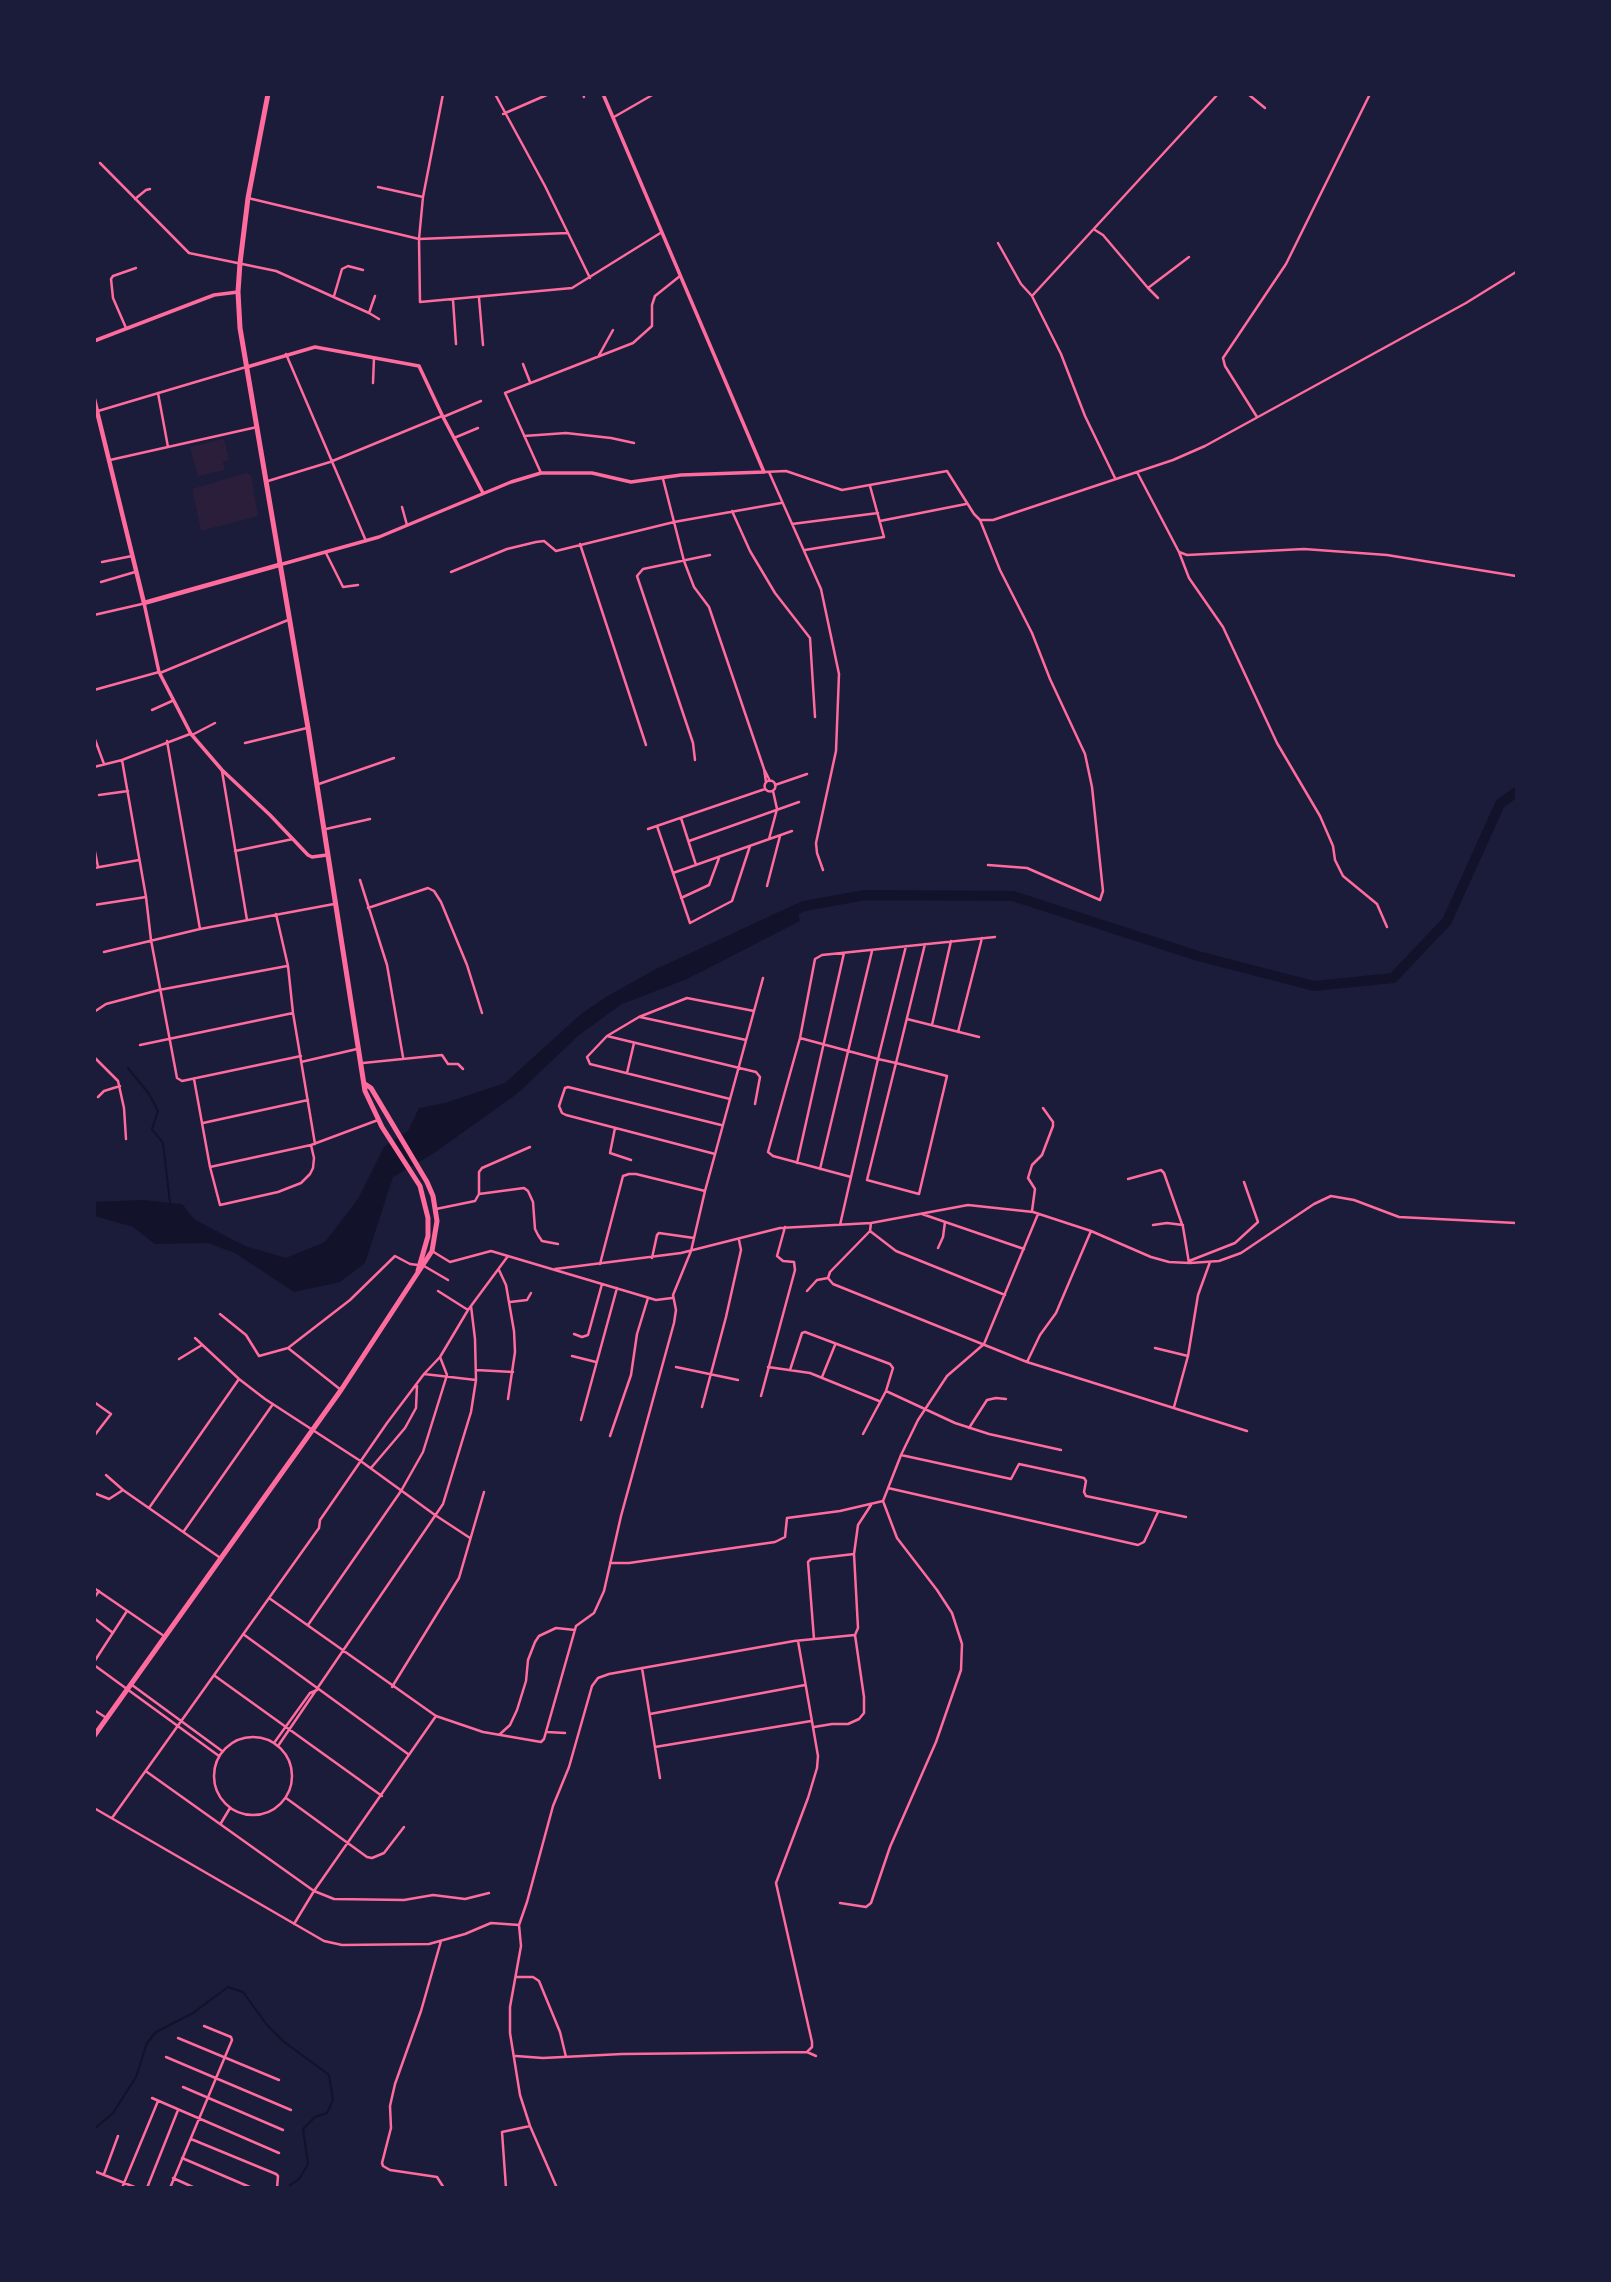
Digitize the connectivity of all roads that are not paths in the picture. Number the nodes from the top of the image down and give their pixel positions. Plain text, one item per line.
1 (268, 94) edge
2 (443, 94) edge
3 (495, 94) edge
4 (549, 94) edge
5 (603, 94) edge
6 (653, 94) edge
7 (1218, 94) edge
8 (1248, 94) edge
9 (1370, 94) edge
10 (1265, 108) dead end
11 (503, 114) junction
12 (614, 117) junction
13 (100, 163) dead end
14 (377, 187) dead end
15 (150, 189) dead end
16 (423, 197) junction
17 (248, 198) junction
18 (135, 199) junction
19 (1095, 230) junction
20 (662, 232) junction
21 (568, 233) junction
22 (419, 239) junction
23 (998, 243) dead end
24 (1189, 257) dead end
25 (240, 263) junction
26 (136, 268) dead end
27 (363, 270) dead end
28 (1517, 272) edge
29 (680, 276) junction
30 (590, 278) junction
31 (1148, 288) junction
32 (238, 292) junction
33 (334, 296) junction
34 (375, 296) dead end
35 (1031, 296) junction
36 (479, 298) junction
37 (1158, 298) dead end
38 (453, 300) junction
39 (369, 313) junction
40 (379, 318) dead end
41 (127, 328) junction
42 (612, 330) dead end
43 (94, 341) edge
44 (456, 344) dead end
45 (483, 345) dead end
46 (286, 354) junction
47 (598, 357) junction
48 (374, 358) junction
49 (523, 364) dead end
50 (247, 367) junction
51 (530, 382) junction
52 (373, 383) dead end
53 (158, 393) junction
54 (94, 399) edge
55 (481, 401) dead end
56 (98, 411) junction
57 (442, 416) junction
58 (1257, 418) junction
59 (257, 426) junction
60 (478, 428) dead end
61 (524, 436) junction
62 (454, 438) junction
63 (634, 443) dead end
64 (168, 447) junction
65 (110, 460) junction
66 (330, 462) junction
67 (766, 472) junction
68 (1137, 472) junction
69 (541, 473) junction
70 (1115, 478) junction
71 (663, 479) junction
72 (266, 482) junction
73 (870, 486) junction
74 (483, 493) junction
75 (781, 503) junction
76 (967, 504) junction
77 (401, 507) dead end
78 (732, 511) junction
79 (878, 513) junction
80 (980, 520) junction
81 (880, 521) junction
82 (674, 523) junction
83 (792, 524) junction
84 (407, 525) junction
85 (366, 542) junction
86 (580, 544) junction
87 (804, 550) junction
88 (1180, 552) junction
89 (326, 553) junction
90 (710, 555) dead end
91 (132, 556) junction
92 (684, 561) junction
93 (102, 562) dead end
94 (279, 565) junction
95 (136, 572) junction
96 (451, 572) dead end
97 (1517, 576) edge
98 (101, 582) dead end
99 (358, 585) dead end
100 (144, 603) junction
101 (94, 615) edge
102 (288, 620) junction
103 (160, 673) junction
104 (94, 688) edge
105 (173, 701) junction
106 (152, 710) dead end
107 (815, 717) dead end
108 (215, 723) dead end
109 (308, 728) junction
110 (192, 734) junction
111 (94, 737) edge
112 (167, 741) junction
113 (245, 743) dead end
114 (646, 745) dead end
115 (394, 758) dead end
116 (122, 760) junction
117 (695, 760) dead end
118 (104, 765) junction
119 (94, 767) edge
120 (222, 770) junction
121 (807, 774) dead end
122 (768, 782) junction
123 (316, 785) junction
124 (775, 785) junction
125 (765, 789) junction
126 (773, 791) junction
127 (128, 792) junction
128 (99, 795) dead end
129 (799, 802) dead end
130 (777, 809) junction
131 (681, 818) junction
132 (370, 819) dead end
133 (657, 826) junction
134 (648, 829) dead end
135 (323, 830) junction
136 (792, 831) dead end
137 (780, 835) junction
138 (293, 839) junction
139 (768, 839) junction
140 (689, 841) junction
141 (750, 845) junction
142 (94, 847) edge
143 (236, 851) junction
144 (327, 855) junction
145 (719, 857) junction
146 (139, 860) junction
147 (988, 864) dead end
148 (696, 865) junction
149 (96, 867) edge
150 (823, 870) dead end
151 (673, 873) junction
152 (360, 880) dead end
153 (767, 886) dead end
154 (146, 897) junction
155 (681, 898) junction
156 (334, 904) junction
157 (94, 905) edge
158 (368, 908) junction
159 (276, 914) junction
160 (247, 920) junction
161 (1387, 927) dead end
162 (200, 929) junction
163 (995, 937) dead end
164 (982, 938) junction
165 (150, 940) junction
166 (951, 942) junction
167 (925, 944) junction
168 (906, 946) junction
169 (872, 950) junction
170 (104, 952) dead end
171 (845, 953) junction
172 (288, 966) junction
173 (763, 978) dead end
174 (159, 990) junction
175 (94, 1010) edge
176 (754, 1011) junction
177 (293, 1013) junction
178 (482, 1013) dead end
179 (639, 1017) junction
180 (906, 1019) junction
181 (932, 1025) junction
182 (958, 1032) junction
183 (607, 1036) junction
184 (979, 1037) dead end
185 (168, 1038) junction
186 (800, 1038) junction
187 (746, 1040) junction
188 (634, 1043) junction
189 (824, 1044) junction
190 (140, 1045) dead end
191 (357, 1049) junction
192 (848, 1050) junction
193 (300, 1056) junction
194 (94, 1057) edge
195 (403, 1057) junction
196 (878, 1059) junction
197 (301, 1062) junction
198 (360, 1063) junction
199 (895, 1063) junction
200 (739, 1068) junction
201 (463, 1069) dead end
202 (627, 1073) junction
203 (194, 1078) junction
204 (365, 1084) junction
205 (120, 1086) junction
206 (98, 1097) dead end
207 (308, 1100) junction
208 (730, 1100) junction
209 (755, 1104) dead end
210 (1043, 1108) dead end
211 (378, 1120) junction
212 (203, 1123) junction
213 (723, 1125) junction
214 (615, 1128) junction
215 (126, 1139) dead end
216 (313, 1145) junction
217 (530, 1147) dead end
218 (715, 1154) junction
219 (631, 1160) dead end
220 (797, 1163) junction
221 (210, 1167) junction
222 (820, 1169) junction
223 (851, 1177) junction
224 (1128, 1179) dead end
225 (1244, 1182) dead end
226 (705, 1191) junction
227 (479, 1194) junction
228 (436, 1209) junction
229 (1032, 1212) junction
230 (919, 1213) junction
231 (1038, 1214) junction
232 (945, 1222) junction
233 (871, 1223) junction
234 (1517, 1223) edge
235 (840, 1225) junction
236 (1153, 1225) dead end
237 (1183, 1225) junction
238 (785, 1227) junction
239 (870, 1231) junction
240 (1091, 1231) junction
241 (694, 1238) junction
242 (738, 1240) junction
243 (558, 1244) dead end
244 (938, 1248) dead end
245 (1024, 1250) junction
246 (432, 1251) junction
247 (691, 1251) junction
248 (508, 1256) junction
249 (652, 1258) junction
250 (1189, 1262) junction
251 (1210, 1262) junction
252 (600, 1264) junction
253 (420, 1267) junction
254 (555, 1269) junction
255 (499, 1270) junction
256 (828, 1278) junction
257 (448, 1280) dead end
258 (602, 1284) junction
259 (617, 1288) junction
260 (438, 1291) dead end
261 (807, 1292) dead end
262 (531, 1293) dead end
263 (1005, 1295) junction
264 (648, 1298) junction
265 (673, 1298) junction
266 (510, 1301) junction
267 (469, 1308) junction
268 (220, 1314) dead end
269 (574, 1334) dead end
270 (195, 1338) dead end
271 (984, 1344) junction
272 (202, 1345) junction
273 (835, 1345) junction
274 (288, 1348) junction
275 (1155, 1348) dead end
276 (572, 1356) dead end
277 (1188, 1356) junction
278 (440, 1357) junction
279 (179, 1359) dead end
280 (596, 1362) junction
281 (1027, 1362) junction
282 (676, 1367) dead end
283 (768, 1367) junction
284 (476, 1370) junction
285 (790, 1370) junction
286 (513, 1372) junction
287 (424, 1374) junction
288 (710, 1374) junction
289 (447, 1375) junction
290 (822, 1377) junction
291 (239, 1379) junction
292 (476, 1380) junction
293 (738, 1380) dead end
294 (417, 1383) junction
295 (341, 1390) junction
296 (886, 1391) junction
297 (761, 1396) dead end
298 (508, 1399) dead end
299 (1006, 1399) dead end
300 (879, 1401) junction
301 (94, 1402) edge
302 (273, 1404) junction
303 (702, 1407) dead end
304 (1174, 1407) junction
305 (924, 1411) junction
306 (581, 1420) dead end
307 (969, 1428) junction
308 (311, 1430) junction
309 (1247, 1431) dead end
310 (863, 1434) dead end
311 (94, 1436) edge
312 (610, 1436) dead end
313 (1061, 1450) dead end
314 (901, 1455) junction
315 (362, 1462) junction
316 (371, 1468) junction
317 (106, 1475) dead end
318 (888, 1488) junction
319 (123, 1490) junction
320 (401, 1491) junction
321 (484, 1492) dead end
322 (94, 1493) edge
323 (884, 1501) junction
324 (871, 1504) junction
325 (149, 1508) junction
326 (1158, 1511) junction
327 (435, 1516) junction
328 (1186, 1517) dead end
329 (184, 1531) junction
330 (470, 1538) junction
331 (854, 1554) junction
332 (221, 1559) junction
333 (610, 1563) junction
334 (94, 1588) edge
335 (99, 1591) junction
336 (94, 1598) edge
337 (269, 1598) junction
338 (127, 1611) junction
339 (94, 1618) edge
340 (308, 1626) junction
341 (575, 1630) junction
342 (113, 1633) junction
343 (243, 1634) junction
344 (855, 1634) junction
345 (165, 1636) junction
346 (814, 1639) junction
347 (798, 1641) junction
348 (342, 1650) junction
349 (94, 1664) edge
350 (642, 1668) junction
351 (215, 1675) junction
352 (806, 1685) junction
353 (129, 1687) junction
354 (392, 1687) junction
355 (317, 1690) junction
356 (94, 1710) edge
357 (650, 1714) junction
358 (436, 1716) junction
359 (108, 1718) junction
360 (181, 1721) junction
361 (812, 1721) junction
362 (510, 1725) junction
363 (178, 1726) junction
364 (813, 1727) junction
365 (288, 1728) junction
366 (547, 1732) junction
367 (565, 1733) dead end
368 (500, 1734) junction
369 (94, 1736) edge
370 (510, 1736) junction
371 (276, 1744) junction
372 (655, 1747) junction
373 (222, 1751) junction
374 (408, 1754) junction
375 (219, 1756) junction
376 (146, 1772) junction
377 (660, 1778) dead end
378 (382, 1796) junction
379 (286, 1798) junction
380 (94, 1808) edge
381 (230, 1808) junction
382 (112, 1818) junction
383 (220, 1824) junction
384 (404, 1827) dead end
385 (348, 1843) junction
386 (314, 1891) junction
387 (489, 1892) dead end
388 (840, 1903) dead end
389 (294, 1924) junction
390 (519, 1925) junction
391 (441, 1941) junction
392 (516, 1977) junction
393 (204, 2025) dead end
394 (178, 2038) dead end
395 (807, 2052) junction
396 (515, 2056) junction
397 (816, 2056) dead end
398 (166, 2057) dead end
399 (224, 2057) junction
400 (566, 2057) junction
401 (216, 2077) junction
402 (279, 2080) dead end
403 (183, 2087) dead end
404 (152, 2098) dead end
405 (208, 2098) junction
406 (158, 2101) junction
407 (178, 2110) junction
408 (291, 2110) dead end
409 (200, 2118) junction
410 (530, 2126) junction
411 (283, 2130) dead end
412 (118, 2136) dead end
413 (191, 2139) junction
414 (279, 2153) dead end
415 (182, 2158) junction
416 (94, 2171) edge
417 (104, 2174) junction
418 (173, 2178) junction
419 (124, 2183) junction
420 (122, 2188) edge
421 (137, 2188) edge
422 (146, 2188) edge
423 (170, 2188) edge
424 (195, 2188) edge
425 (252, 2188) edge
426 (277, 2188) edge
427 (444, 2188) edge
428 (506, 2188) edge
429 (557, 2188) edge

1 - 17 highway
2 - 16 street
3 - 11 street
4 - 11 street
5 - 12 street
6 - 12 street
7 - 19 street
8 - 10 street
9 - 58 street
11 - 21 street
12 - 20 street
13 - 18 street
14 - 16 street
15 - 18 street
16 - 22 street
17 - 22 street
17 - 25 highway
18 - 25 street
19 - 31 street
19 - 35 street
20 - 29 street
20 - 30 street
21 - 22 street
21 - 30 street
22 - 38 street
23 - 35 street
24 - 31 street
25 - 32 highway
25 - 33 street
26 - 41 street
27 - 33 street
28 - 58 street
29 - 47 street
29 - 67 street
30 - 36 street
31 - 37 street
32 - 41 street
32 - 50 highway
33 - 39 street
34 - 39 street
35 - 70 street
36 - 38 street
36 - 45 street
38 - 44 street
39 - 40 street
41 - 43 street
42 - 47 street
46 - 48 street
46 - 50 street
46 - 66 street
47 - 51 street
48 - 52 street
48 - 57 street
49 - 51 street
50 - 53 street
50 - 59 highway
51 - 61 street
53 - 56 street
53 - 64 street
54 - 56 main road
55 - 57 street
56 - 65 main road
57 - 62 street
57 - 66 street
58 - 68 street
59 - 64 street
59 - 72 highway
60 - 62 street
61 - 63 street
61 - 69 street
62 - 74 street
64 - 65 street
65 - 91 main road
66 - 72 street
66 - 85 street
67 - 71 street
67 - 73 street
67 - 75 street
68 - 70 street
68 - 88 street
69 - 71 street
69 - 74 street
70 - 80 street
71 - 82 street
72 - 94 highway
73 - 76 street
73 - 79 street
74 - 84 street
75 - 78 street
75 - 83 street
76 - 80 street
76 - 81 street
77 - 84 street
78 - 82 street
78 - 107 street
79 - 81 street
79 - 83 street
80 - 147 street
81 - 87 street
82 - 86 street
82 - 92 street
83 - 87 street
84 - 85 street
85 - 89 street
86 - 96 street
86 - 114 street
87 - 150 street
88 - 97 street
88 - 161 street
89 - 94 street
89 - 99 street
90 - 92 street
91 - 93 street
91 - 95 main road
92 - 117 street
92 - 122 street
94 - 100 main road
94 - 102 highway
95 - 98 street
95 - 100 main road
100 - 101 street
100 - 103 street
102 - 103 street
102 - 109 highway
103 - 104 street
103 - 105 street
105 - 106 street
105 - 110 street
108 - 110 street
109 - 113 street
109 - 123 highway
110 - 112 street
110 - 120 street
111 - 118 street
112 - 116 street
112 - 162 street
115 - 123 street
116 - 118 street
116 - 127 street
118 - 119 street
120 - 138 street
120 - 143 street
121 - 124 street
122 - 124 street
122 - 125 street
123 - 135 highway
124 - 126 street
125 - 126 street
125 - 131 street
126 - 130 street
127 - 128 street
127 - 146 street
129 - 130 street
130 - 139 street
130 - 140 street
131 - 133 street
131 - 140 street
132 - 135 street
133 - 134 street
133 - 151 street
135 - 144 highway
136 - 137 street
137 - 139 street
137 - 153 street
138 - 143 street
138 - 144 street
139 - 141 street
140 - 148 street
141 - 145 street
141 - 155 street
142 - 149 street
143 - 160 street
144 - 156 highway
145 - 148 street
145 - 155 street
146 - 149 street
146 - 154 street
148 - 151 street
151 - 155 street
152 - 158 street
154 - 157 street
154 - 165 street
156 - 159 street
156 - 191 highway
158 - 178 street
158 - 195 street
159 - 160 street
159 - 172 street
160 - 162 street
162 - 165 street
163 - 164 street
164 - 166 street
164 - 182 street
165 - 170 street
165 - 174 street
166 - 167 street
166 - 181 street
167 - 168 street
167 - 180 street
168 - 169 street
168 - 196 street
169 - 171 street
169 - 192 street
171 - 186 street
171 - 189 street
172 - 174 street
172 - 177 street
173 - 176 street
174 - 175 street
174 - 185 street
176 - 179 street
176 - 187 street
177 - 185 street
177 - 193 street
179 - 183 street
179 - 187 street
180 - 181 street
180 - 199 street
181 - 182 street
182 - 184 street
183 - 188 street
183 - 202 street
185 - 190 street
185 - 203 street
186 - 189 street
186 - 220 street
187 - 200 street
188 - 200 street
188 - 202 street
189 - 192 street
189 - 220 street
191 - 197 street
191 - 198 highway
192 - 196 street
192 - 222 street
193 - 197 street
193 - 203 street
194 - 205 street
195 - 198 street
195 - 201 street
196 - 199 street
196 - 223 street
197 - 207 street
198 - 204 highway
199 - 199 street
200 - 208 street
200 - 209 street
202 - 208 street
203 - 212 street
204 - 211 highway
204 - 228 highway
205 - 206 street
205 - 215 street
207 - 212 street
207 - 216 street
208 - 213 street
210 - 229 street
211 - 216 street
211 - 253 highway
212 - 221 street
213 - 214 street
213 - 218 street
214 - 218 street
214 - 219 street
216 - 221 street
216 - 221 street
217 - 227 street
218 - 226 street
220 - 222 street
222 - 223 street
223 - 235 street
224 - 237 street
225 - 250 street
226 - 241 street
226 - 252 street
227 - 228 street
227 - 243 street
228 - 246 highway
229 - 230 street
229 - 231 street
230 - 232 street
230 - 233 street
231 - 240 street
231 - 245 street
232 - 244 street
232 - 245 street
233 - 235 street
233 - 239 street
234 - 251 street
235 - 238 street
236 - 237 street
237 - 250 street
238 - 242 street
238 - 283 street
239 - 256 street
239 - 263 street
240 - 250 street
240 - 281 street
241 - 247 street
241 - 249 street
242 - 247 street
242 - 288 street
245 - 263 street
246 - 248 street
246 - 253 highway
247 - 249 street
247 - 265 street
248 - 254 street
248 - 255 street
249 - 252 street
250 - 251 street
251 - 277 street
252 - 254 street
253 - 257 street
253 - 274 street
253 - 295 highway
254 - 258 street
255 - 266 street
255 - 267 street
256 - 261 street
256 - 271 street
258 - 259 street
258 - 269 street
259 - 264 street
259 - 280 street
260 - 267 street
262 - 266 street
263 - 271 street
264 - 265 street
264 - 312 street
265 - 333 street
266 - 286 street
267 - 278 street
267 - 284 street
268 - 274 street
270 - 272 street
271 - 281 street
271 - 305 street
272 - 279 street
272 - 291 street
273 - 285 street
273 - 290 street
273 - 296 street
274 - 295 street
275 - 277 street
276 - 280 street
277 - 304 street
278 - 287 street
278 - 289 street
280 - 306 street
281 - 304 street
282 - 288 street
283 - 285 street
283 - 297 street
284 - 286 street
284 - 292 street
285 - 290 street
286 - 298 street
287 - 289 street
287 - 294 street
288 - 293 street
288 - 303 street
289 - 292 street
289 - 320 street
290 - 300 street
291 - 302 street
291 - 325 street
292 - 327 street
294 - 315 street
294 - 316 street
295 - 308 highway
296 - 300 street
296 - 305 street
299 - 307 street
300 - 310 street
301 - 311 street
302 - 308 street
302 - 329 street
304 - 309 street
305 - 307 street
305 - 314 street
307 - 313 street
308 - 315 street
308 - 332 highway
314 - 318 street
314 - 326 street
315 - 316 street
315 - 337 street
316 - 320 street
317 - 319 street
318 - 323 street
318 - 326 street
319 - 322 street
319 - 325 street
320 - 327 street
320 - 340 street
321 - 330 street
323 - 324 street
323 - 388 street
324 - 331 street
324 - 333 street
325 - 329 street
326 - 328 street
327 - 330 street
327 - 348 street
329 - 332 street
330 - 354 street
331 - 344 street
331 - 346 street
332 - 345 highway
333 - 341 street
334 - 335 street
335 - 336 street
335 - 338 street
337 - 340 street
337 - 343 street
338 - 342 street
338 - 345 street
339 - 342 street
340 - 348 street
341 - 362 street
341 - 366 street
342 - 349 street
343 - 351 street
343 - 355 street
344 - 346 street
344 - 364 street
345 - 353 highway
346 - 347 street
347 - 350 street
347 - 352 street
348 - 354 street
348 - 355 street
349 - 353 street
350 - 357 street
350 - 390 street
351 - 360 street
351 - 365 street
352 - 357 street
352 - 361 street
353 - 359 highway
353 - 360 street
353 - 363 street
354 - 358 street
355 - 365 street
355 - 374 street
356 - 359 street
357 - 372 street
358 - 368 street
358 - 374 street
359 - 369 highway
360 - 363 street
360 - 373 street
361 - 364 street
361 - 372 street
362 - 368 street
362 - 370 street
363 - 375 street
363 - 376 street
364 - 395 street
365 - 371 street
365 - 378 street
366 - 367 street
366 - 370 street
368 - 370 street
371 - 373 street
371 - 379 street
372 - 377 street
373 - 375 street
374 - 378 street
375 - 381 street
376 - 382 street
376 - 383 street
378 - 385 street
379 - 381 street
379 - 385 street
380 - 382 street
381 - 383 street
382 - 389 street
383 - 386 street
384 - 385 street
385 - 386 street
386 - 387 street
386 - 389 street
389 - 391 street
390 - 391 street
390 - 392 street
391 - 427 street
392 - 396 street
392 - 400 street
393 - 399 street
394 - 399 street
395 - 397 street
395 - 400 street
396 - 400 street
396 - 410 street
398 - 401 street
399 - 401 street
399 - 402 street
401 - 405 street
401 - 408 street
403 - 405 street
404 - 406 street
405 - 409 street
405 - 411 street
406 - 407 street
406 - 419 street
407 - 409 street
407 - 422 street
409 - 413 street
409 - 414 street
410 - 428 street
410 - 429 street
412 - 417 street
413 - 415 street
413 - 426 street
415 - 418 street
415 - 425 street
416 - 417 street
417 - 419 street
418 - 423 street
418 - 424 street
419 - 420 street
419 - 421 street

